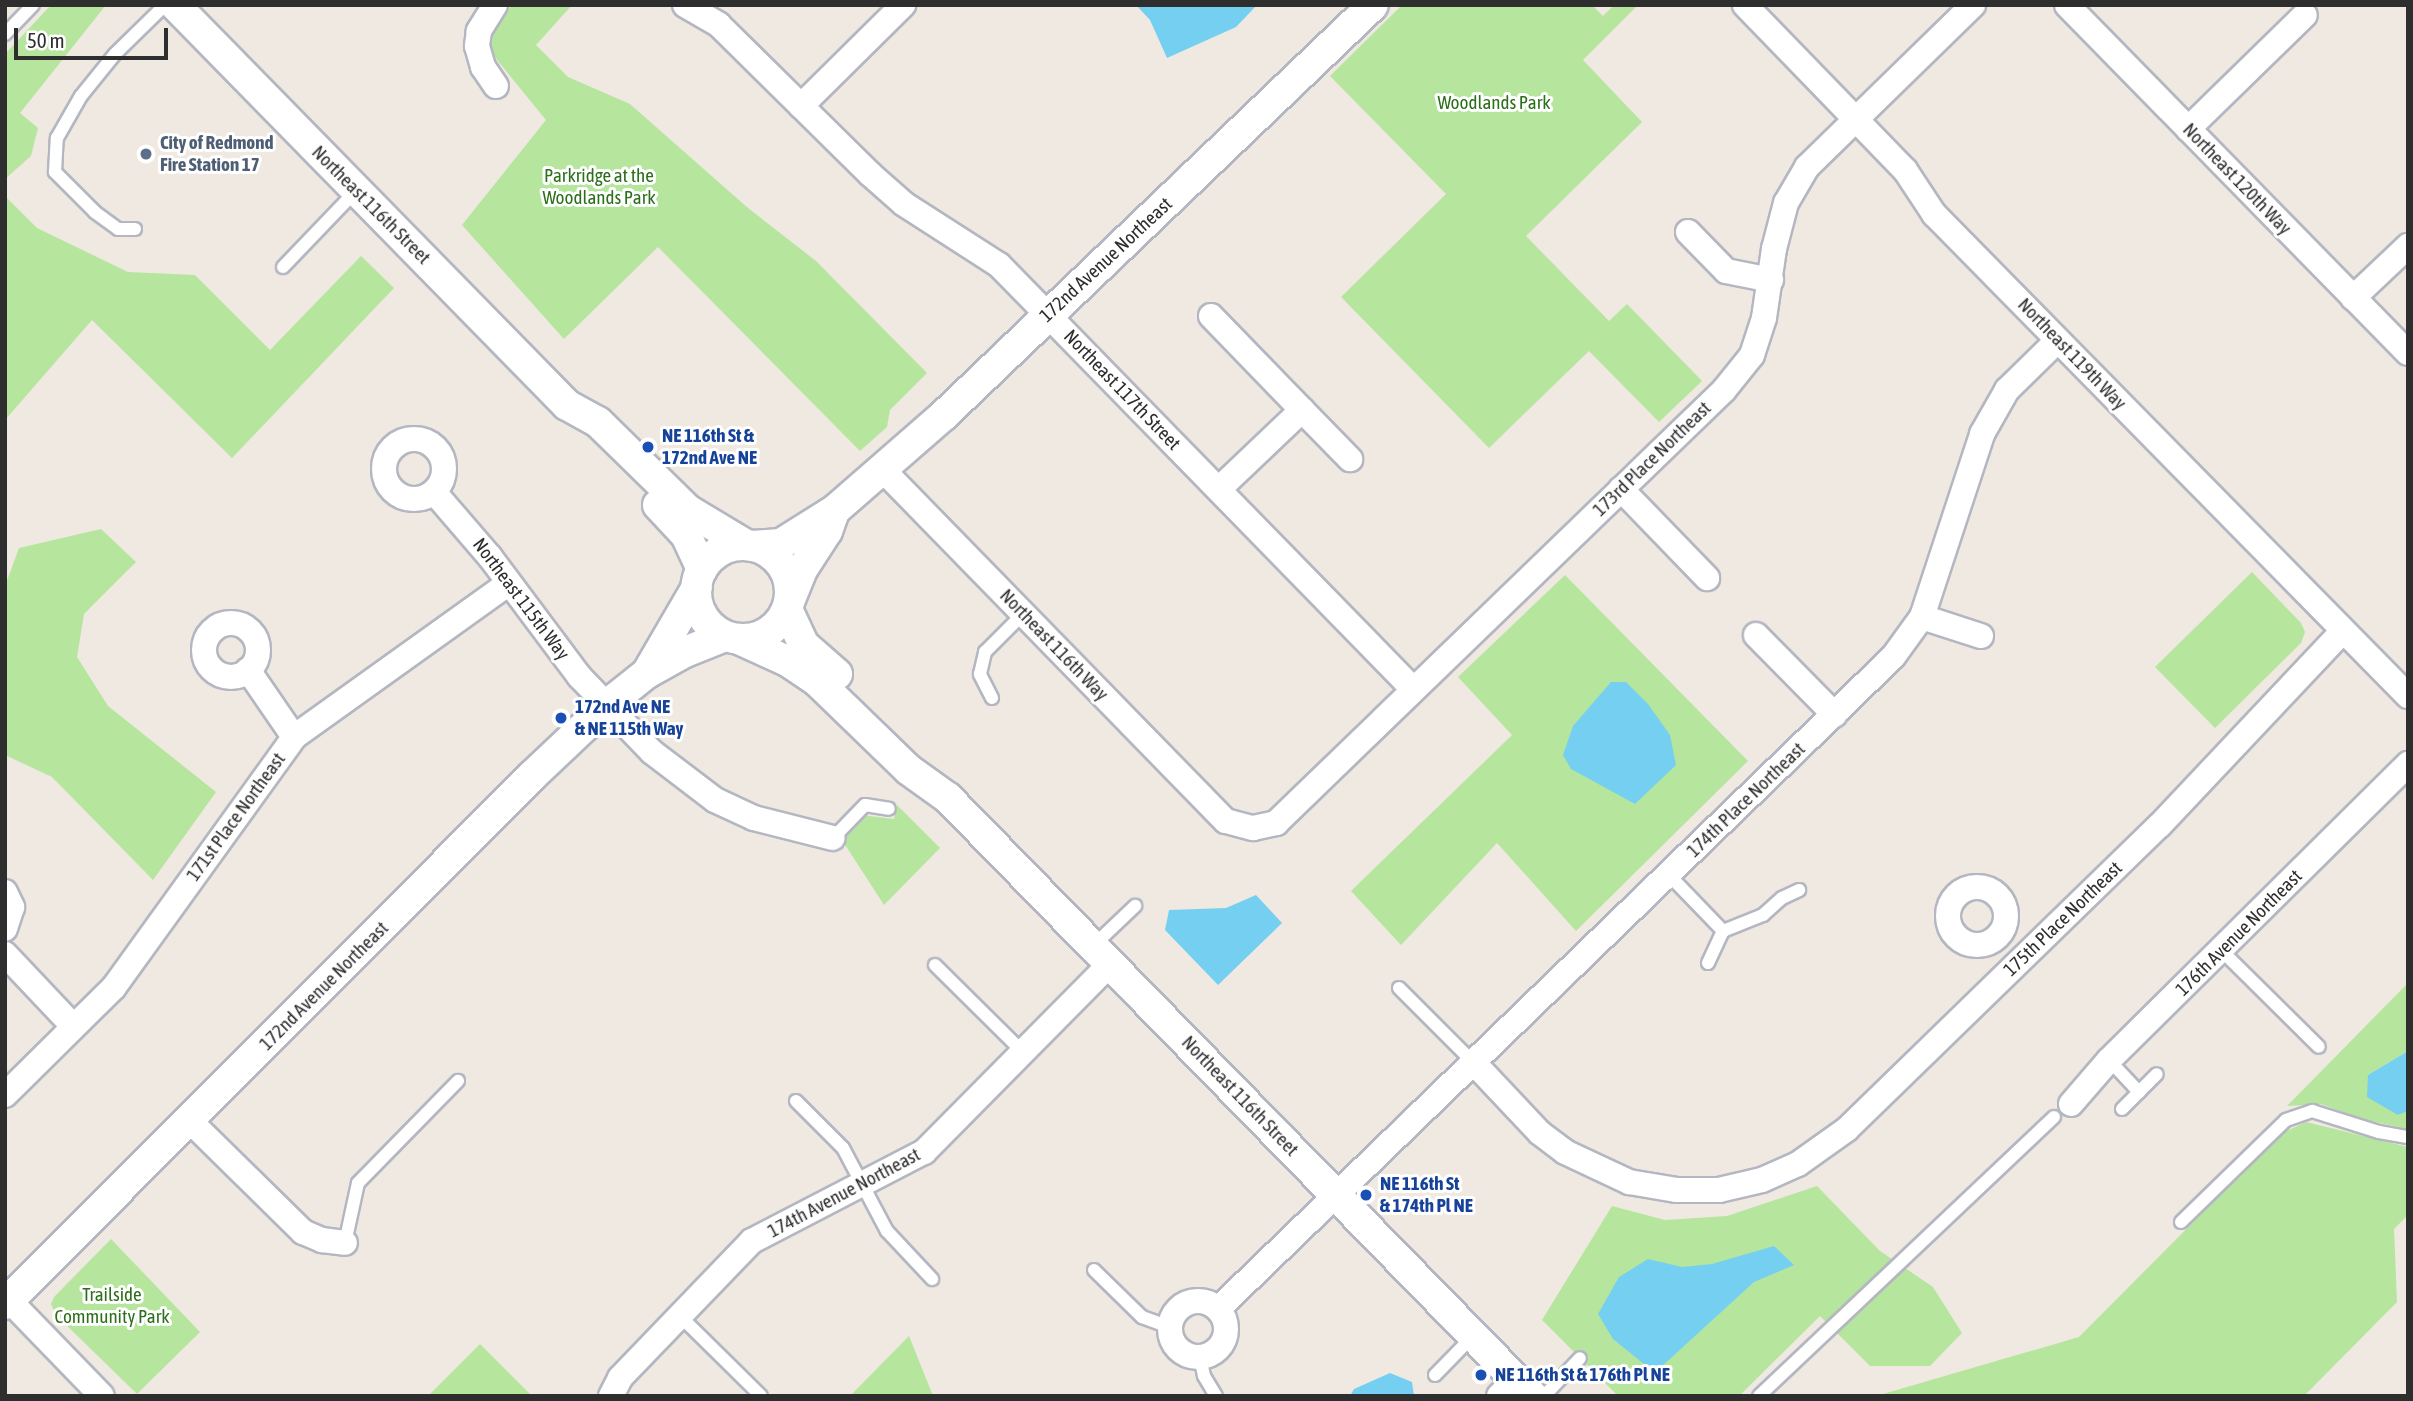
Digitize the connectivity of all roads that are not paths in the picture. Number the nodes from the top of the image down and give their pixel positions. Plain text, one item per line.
1 (33, 5) edge
2 (165, 5) edge
3 (174, 5) edge
4 (495, 5) edge
5 (685, 5) edge
6 (903, 5) edge
7 (1745, 5) edge
8 (1973, 5) edge
9 (2067, 5) edge
10 (1367, 7) edge
11 (2305, 15) dead end
12 (5, 34) edge
13 (496, 86) dead end
14 (801, 106) junction
15 (1856, 120) junction
16 (2188, 129) junction
17 (357, 191) junction
18 (135, 229) dead end
19 (1688, 232) dead end
20 (2408, 246) edge
21 (283, 267) dead end
22 (1771, 280) junction
23 (2353, 298) junction
24 (1049, 314) junction
25 (1211, 316) dead end
26 (2058, 340) junction
27 (2408, 353) edge
28 (567, 405) junction
29 (1302, 410) junction
30 (1350, 459) dead end
31 (881, 469) junction
32 (1219, 489) junction
33 (1621, 489) junction
34 (434, 492) dead end
35 (835, 510) junction
36 (749, 546) junction
37 (699, 578) junction
38 (1707, 578) dead end
39 (509, 583) junction
40 (788, 606) junction
41 (1023, 614) junction
42 (1922, 617) junction
43 (2343, 631) junction
44 (1756, 635) dead end
45 (1981, 636) dead end
46 (732, 637) junction
47 (248, 670) dead end
48 (647, 673) junction
49 (1413, 689) junction
50 (2408, 696) edge
51 (992, 698) dead end
52 (607, 705) junction
53 (1835, 715) junction
54 (294, 737) junction
55 (2408, 764) edge
56 (948, 798) junction
57 (889, 809) dead end
58 (1226, 821) joint
59 (833, 838) joint
60 (1669, 875) junction
61 (1799, 890) dead end
62 (5, 892) edge
63 (1135, 906) dead end
64 (5, 929) edge
65 (1723, 931) junction
66 (1996, 938) dead end
67 (2221, 951) junction
68 (5, 954) edge
69 (1103, 954) junction
70 (1708, 963) dead end
71 (2018, 963) junction
72 (935, 965) dead end
73 (1399, 988) dead end
74 (73, 1026) junction
75 (2319, 1047) dead end
76 (1023, 1052) junction
77 (2109, 1060) junction
78 (1474, 1063) junction
79 (2157, 1074) dead end
80 (458, 1081) dead end
81 (2139, 1092) junction
82 (5, 1096) edge
83 (796, 1101) dead end
84 (2122, 1109) dead end
85 (2062, 1110) joint
86 (190, 1120) junction
87 (2408, 1137) edge
88 (864, 1185) junction
89 (1335, 1194) junction
90 (2181, 1222) dead end
91 (345, 1243) joint
92 (1094, 1270) dead end
93 (932, 1279) dead end
94 (7, 1300) edge
95 (1218, 1309) junction
96 (678, 1315) junction
97 (1170, 1327) junction
98 (1473, 1336) junction
99 (1200, 1357) junction
100 (1580, 1358) dead end
101 (1435, 1375) dead end
102 (1515, 1390) edge
103 (102, 1396) edge
104 (611, 1396) edge
105 (761, 1396) edge
106 (1216, 1396) edge
107 (1544, 1396) edge
108 (1759, 1396) edge

1 - 12 lane
2 - 18 lane
3 - 17 street, Northeast 116th Street
4 - 13 street
5 - 14 street, Northeast 117th Street
6 - 14 street
7 - 15 street, Northeast 119th Way
8 - 15 street, 173rd Place Northeast
9 - 16 street, Northeast 120th Way
10 - 24 street, 172nd Avenue Northeast
11 - 16 street
14 - 24 street, Northeast 117th Street
15 - 22 street, 173rd Place Northeast
15 - 26 street, Northeast 119th Way
16 - 23 street, Northeast 120th Way
17 - 21 lane
17 - 28 street, Northeast 116th Street
19 - 22 street
20 - 23 street
22 - 33 street, 173rd Place Northeast
23 - 27 street, Northeast 120th Way
24 - 31 street, 172nd Avenue Northeast
24 - 32 street, Northeast 117th Street
25 - 29 street
26 - 42 street, 174th Place Northeast
26 - 43 street, Northeast 119th Way
28 - 36 street, Northeast 116th Street
28 - 37 street, Northeast 116th Street
29 - 30 street
29 - 32 street
31 - 35 street, 172nd Avenue Northeast
31 - 41 street, Northeast 116th Way
32 - 49 street, Northeast 117th Street
33 - 38 street
33 - 49 street, 173rd Place Northeast
34 - 39 street, Northeast 115th Way
35 - 36 street, 172nd Avenue Northeast
35 - 40 street, 172nd Avenue Northeast
36 - 37 street
36 - 40 street
37 - 46 street
37 - 48 street, 172nd Avenue Northeast
39 - 52 street, Northeast 115th Way
39 - 54 street, 171st Place Northeast
40 - 46 street
40 - 56 street, Northeast 116th Street
41 - 51 lane
41 - 58 street, Northeast 116th Way
42 - 45 street
42 - 53 street, 174th Place Northeast
43 - 50 street, Northeast 119th Way
43 - 71 street, 175th Place Northeast
44 - 53 street
46 - 48 street, 172nd Avenue Northeast
46 - 56 street, Northeast 116th Street
47 - 54 street
48 - 52 street, 172nd Avenue Northeast
49 - 58 street, 173rd Place Northeast
52 - 59 street, Northeast 115th Way
52 - 86 street, 172nd Avenue Northeast
53 - 60 street, 174th Place Northeast
54 - 74 street, 171st Place Northeast
55 - 67 street, 176th Avenue Northeast
56 - 69 street, Northeast 116th Street
57 - 59 lane
60 - 65 lane
60 - 78 street, 174th Place Northeast
61 - 65 lane
62 - 64 street
63 - 69 lane
65 - 70 lane
66 - 71 street
67 - 75 lane
67 - 77 street, 176th Avenue Northeast
68 - 74 street
69 - 76 street, 174th Avenue Northeast
69 - 89 street, Northeast 116th Street
71 - 78 street, 175th Place Northeast
72 - 76 lane
73 - 78 lane
74 - 82 street, 171st Place Northeast
76 - 88 street, 174th Avenue Northeast
77 - 81 lane
77 - 85 street, 176th Avenue Northeast
78 - 89 street, 174th Place Northeast
79 - 81 lane
80 - 91 lane
81 - 84 lane
83 - 88 lane
85 - 108 lane
86 - 91 street
86 - 94 street, 172nd Avenue Northeast
87 - 90 lane
88 - 93 lane
88 - 96 street, 174th Avenue Northeast
89 - 95 street, 174th Place Northeast
89 - 98 street, Northeast 116th Street
92 - 97 lane
94 - 103 street
95 - 97 street
95 - 99 street
96 - 104 street, 174th Avenue Northeast
96 - 105 lane
97 - 99 street
98 - 101 lane
98 - 102 street, Northeast 116th Street
99 - 106 lane
100 - 107 lane

